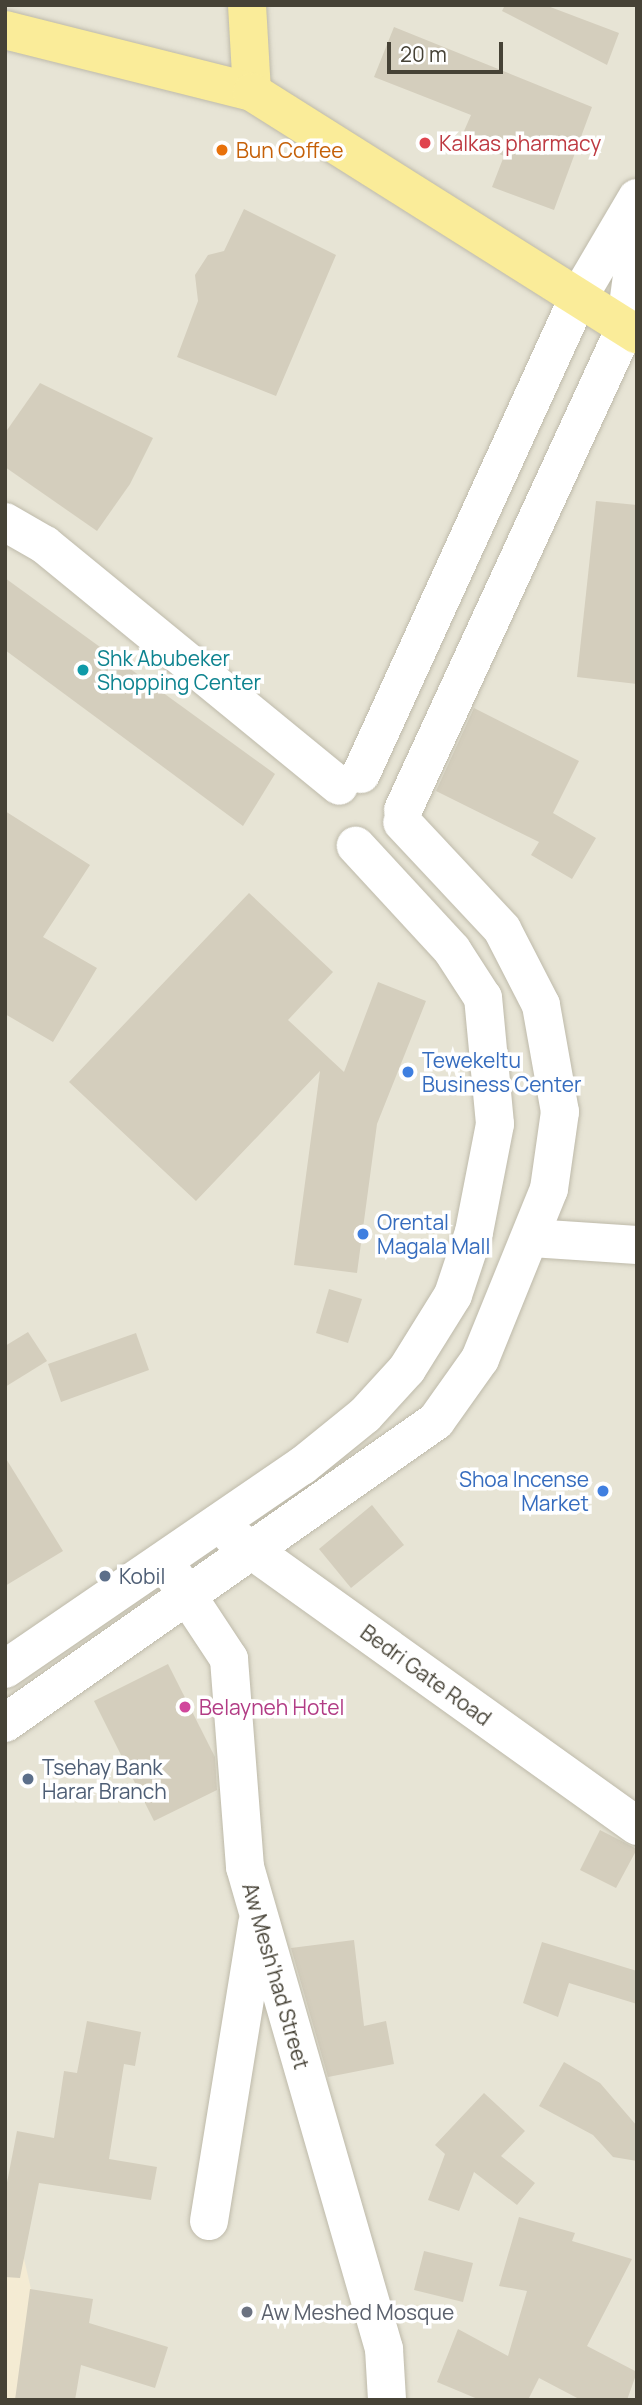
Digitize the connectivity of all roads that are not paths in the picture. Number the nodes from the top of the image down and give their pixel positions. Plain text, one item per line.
1 (247, 5) edge
2 (5, 30) edge
3 (252, 92) junction
4 (637, 198) edge
5 (637, 238) edge
6 (578, 298) junction
7 (631, 331) edge
8 (5, 522) edge
9 (463, 556) junction
10 (509, 583) junction
11 (350, 780) junction
12 (402, 816) junction
13 (356, 846) junction
14 (541, 1005) junction
15 (487, 1029) junction
16 (532, 1238) junction
17 (637, 1245) edge
18 (434, 1326) junction
19 (480, 1359) junction
20 (216, 1525) junction
21 (251, 1550) junction
22 (164, 1560) junction
23 (186, 1596) junction
24 (5, 1669) edge
25 (5, 1723) edge
26 (637, 1826) edge
27 (259, 1914) junction
28 (209, 2221) dead end
29 (387, 2400) edge

1 - 3 main road
2 - 3 main road
3 - 6 main road
4 - 6 street
5 - 7 street
6 - 7 main road
6 - 9 street
7 - 10 street
8 - 11 street
9 - 10 street
9 - 11 street
10 - 12 street
11 - 12 street
11 - 13 street
12 - 13 street
12 - 14 street
13 - 15 street
14 - 15 street
14 - 16 street
15 - 18 street
16 - 17 street
16 - 19 street
18 - 19 street
18 - 20 street
19 - 21 street
20 - 21 street, Bedri Gate Road
20 - 22 street
21 - 23 street
21 - 26 street, Bedri Gate Road
22 - 23 street, Aw Mesh'had Street
22 - 24 street
23 - 25 street
23 - 27 street, Aw Mesh'had Street
27 - 28 street
27 - 29 street, Aw Mesh'had Street

